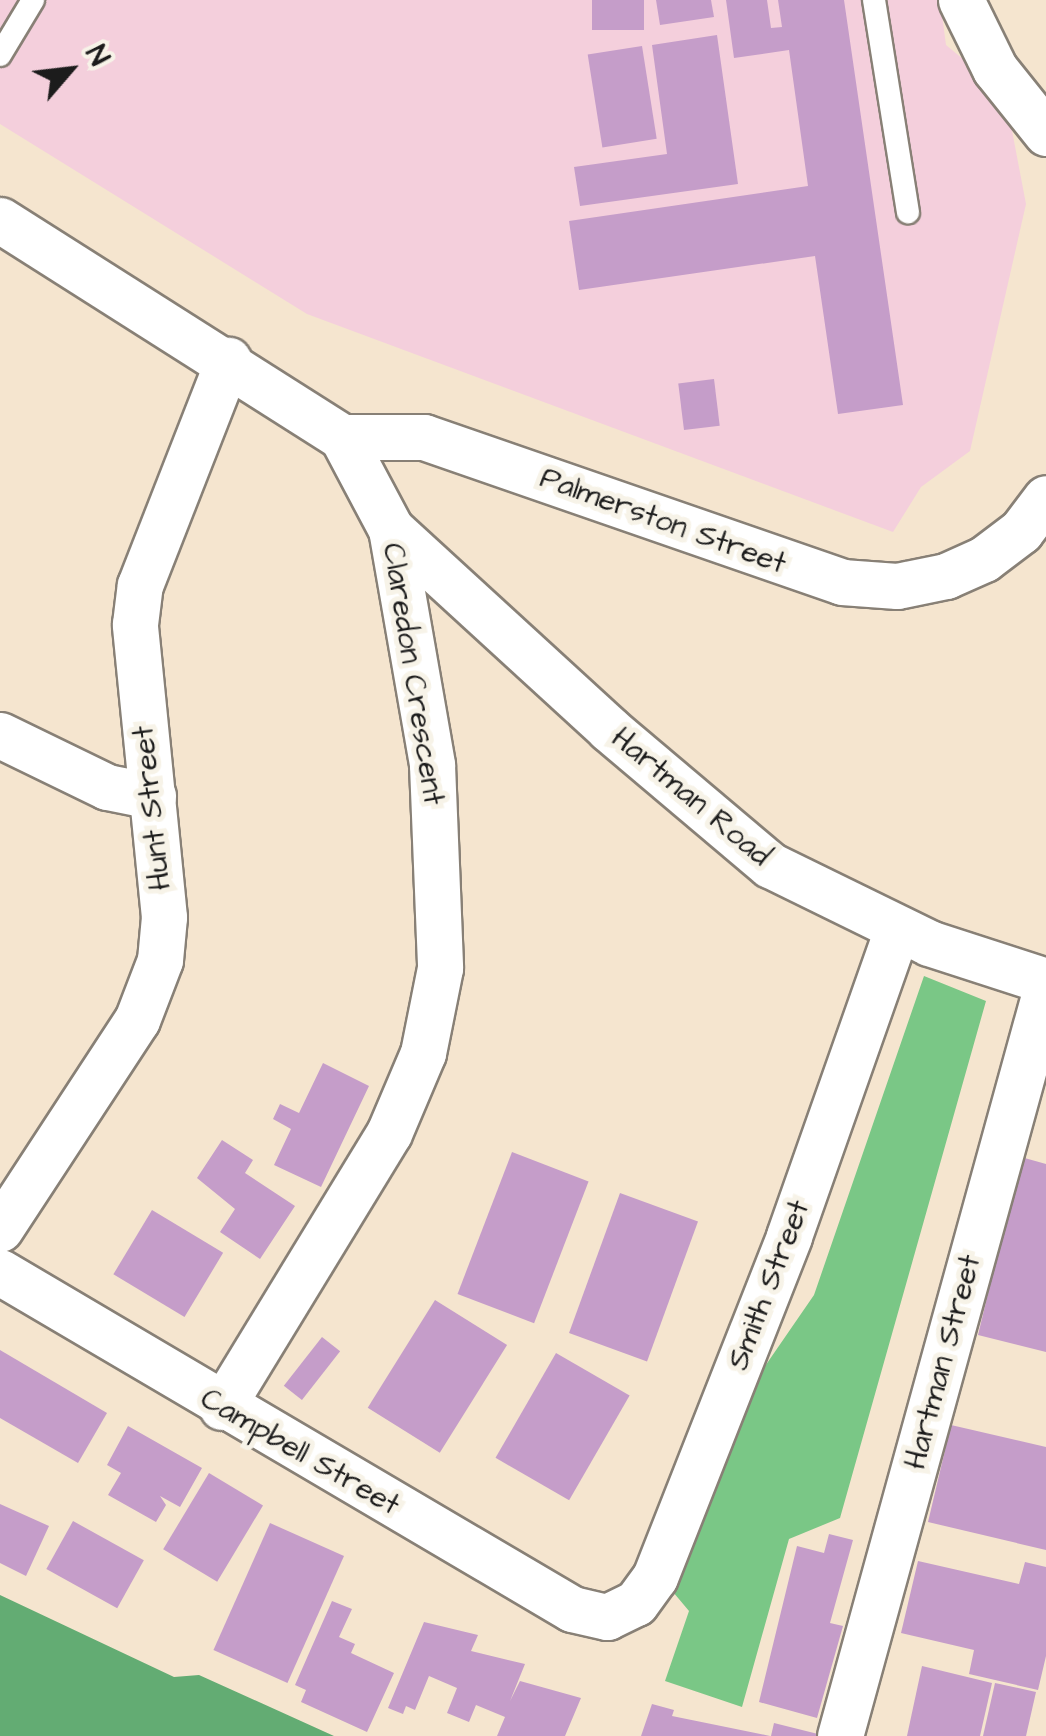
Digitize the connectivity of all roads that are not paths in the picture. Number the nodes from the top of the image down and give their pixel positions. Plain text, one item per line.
1 (33, 0) edge
2 (874, 0) edge
3 (961, 0) edge
4 (0, 55) edge
5 (1046, 132) edge
6 (908, 212) dead end
7 (0, 220) edge
8 (228, 360) junction
9 (342, 436) junction
10 (1046, 498) edge
11 (391, 528) junction
12 (0, 735) edge
13 (154, 796) junction
14 (896, 929) junction
15 (1046, 984) edge
16 (0, 1230) edge
17 (0, 1272) edge
18 (222, 1407) junction
19 (607, 1616) joint
20 (840, 1736) edge

1 - 4 lane
2 - 6 lane
3 - 5 street
7 - 8 street
8 - 9 street
8 - 13 street, Hunt Street
9 - 10 street, Palmerston Street
9 - 11 street, Claredon Crescent
11 - 14 street, Hartman Road
11 - 18 street, Claredon Crescent
12 - 13 street
13 - 16 street, Hunt Street
14 - 15 street, Hartman Road
14 - 19 street, Smith Street
15 - 20 street, Hartman Street
17 - 18 street, Campbell Street
18 - 19 street, Campbell Street

